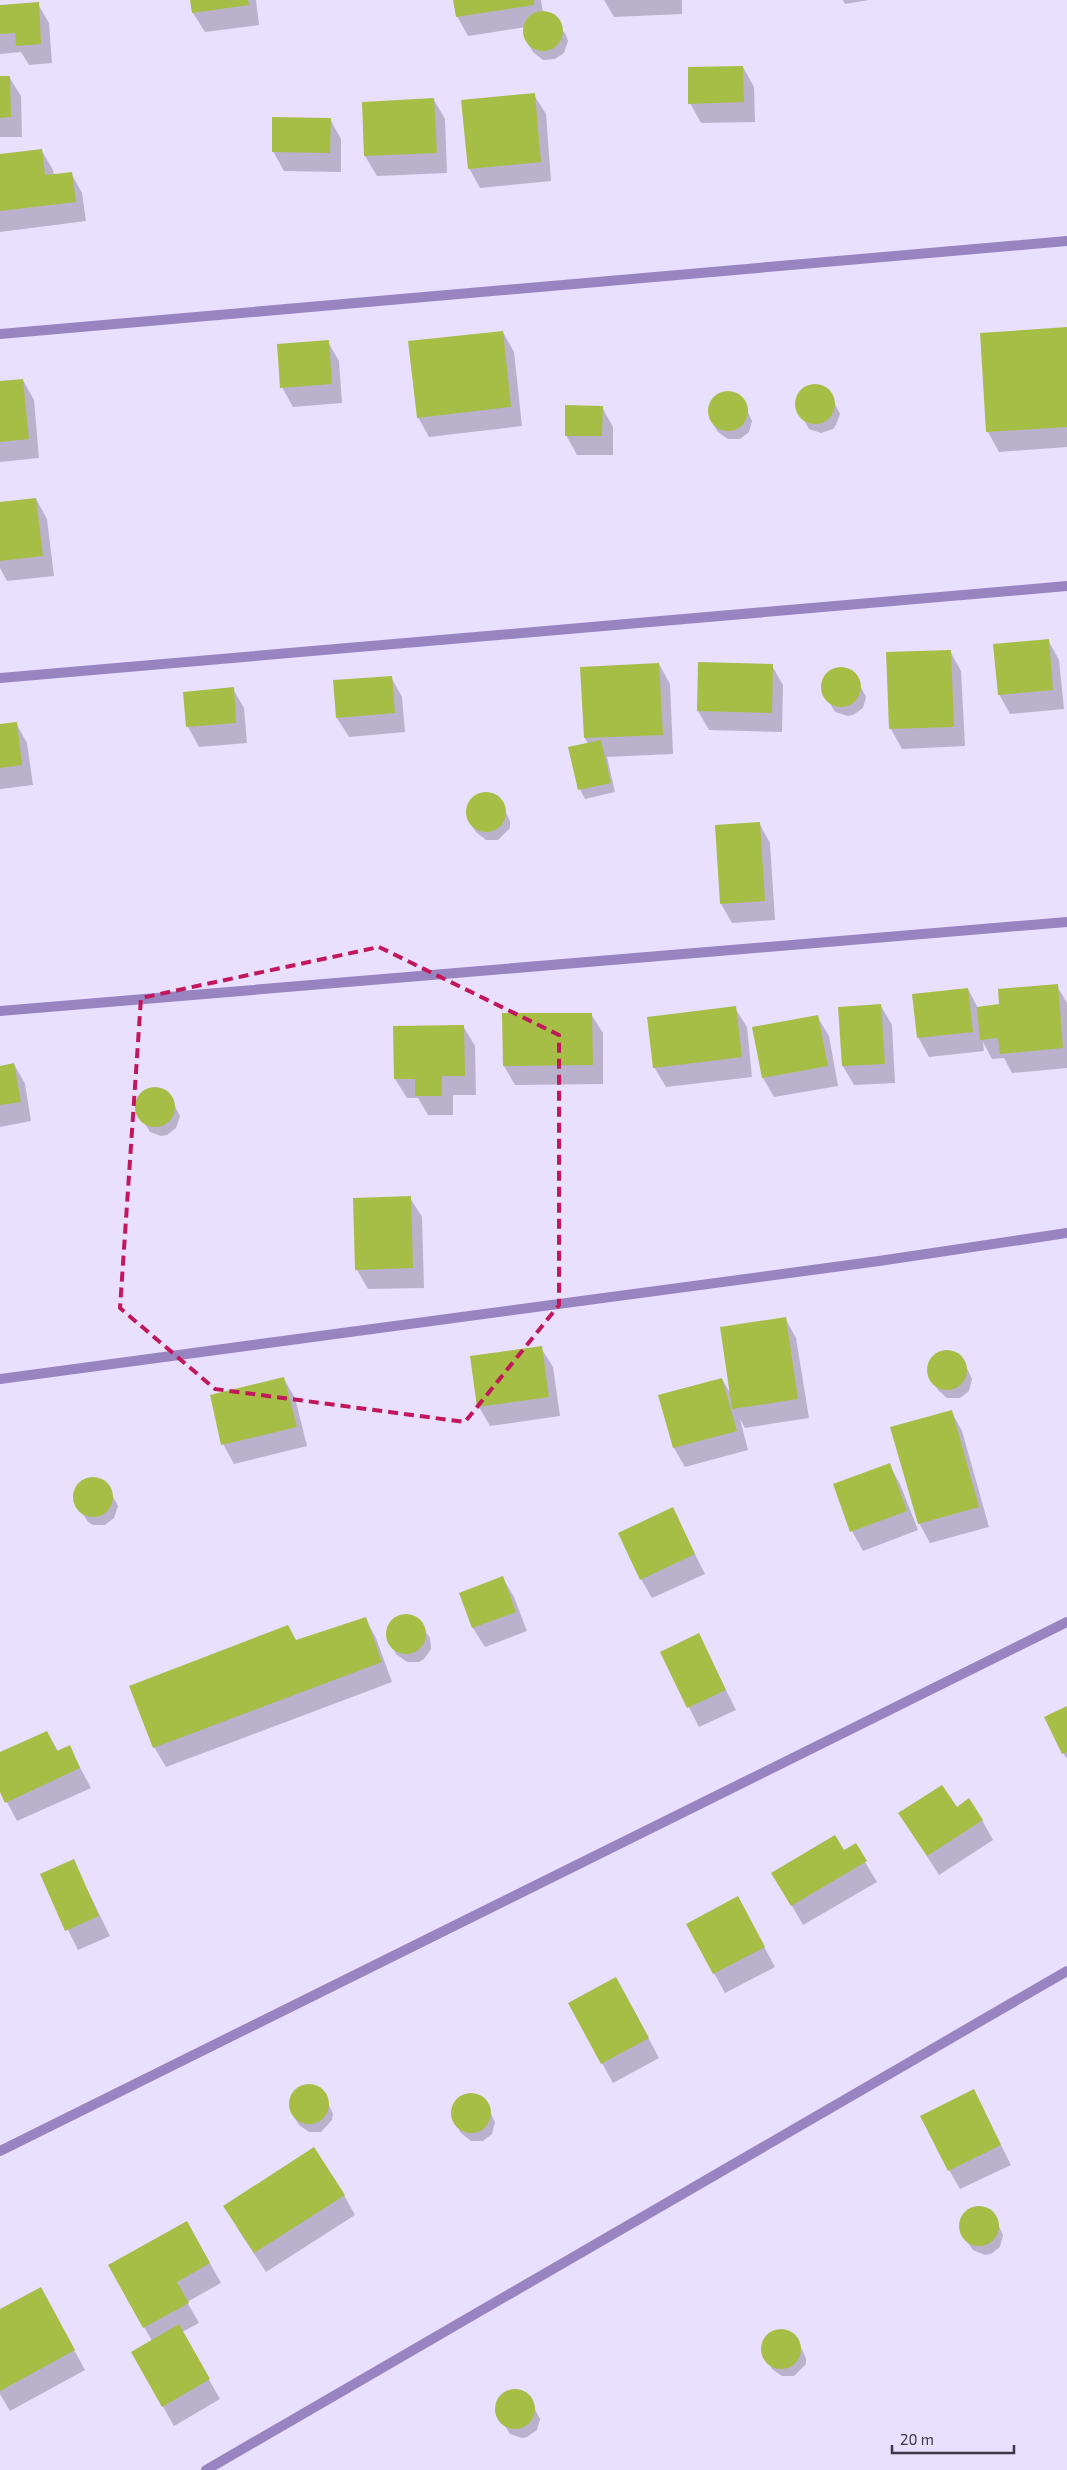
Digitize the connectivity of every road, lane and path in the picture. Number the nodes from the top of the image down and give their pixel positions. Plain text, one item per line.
1 (1067, 241) edge
2 (0, 334) edge
3 (1067, 586) edge
4 (0, 678) edge
5 (1067, 922) edge
6 (0, 1011) edge
7 (1067, 1234) edge
8 (0, 1379) edge
9 (1067, 1622) edge
10 (1067, 1971) edge
11 (0, 2151) edge
12 (206, 2470) edge

1 - 2 street
3 - 4 street
5 - 6 street
7 - 8 street
9 - 11 street
10 - 12 street

